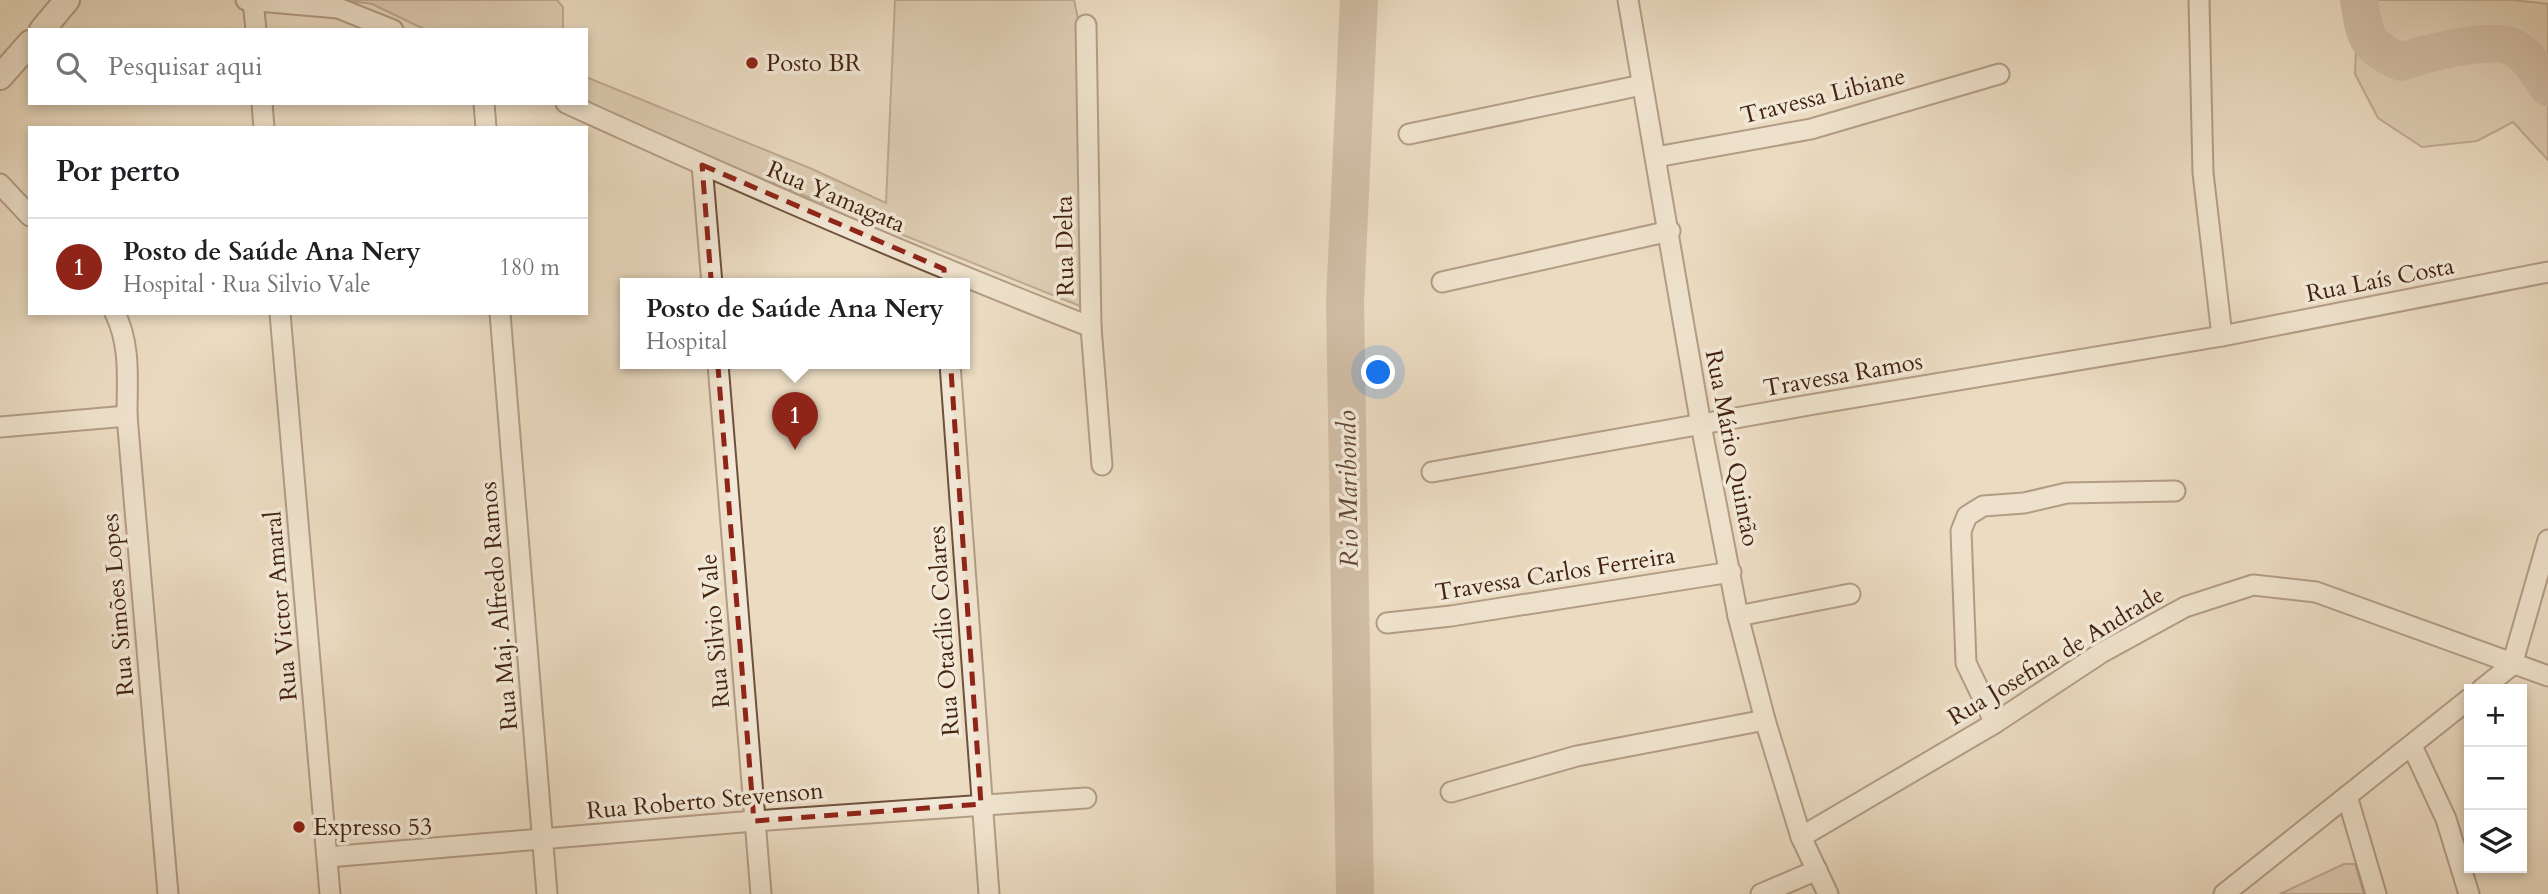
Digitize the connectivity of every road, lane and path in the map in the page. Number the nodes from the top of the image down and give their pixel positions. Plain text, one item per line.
1 (67, 0) edge
2 (1628, 0) edge
3 (2199, 0) edge
4 (250, 1) edge
5 (1086, 25) dead end
6 (43, 28) edge
7 (256, 28) edge
8 (388, 28) edge
9 (28, 45) edge
10 (1999, 74) dead end
11 (0, 77) edge
12 (1642, 85) junction
13 (262, 105) edge
14 (484, 105) edge
15 (570, 105) edge
16 (264, 126) edge
17 (486, 126) edge
18 (1409, 134) dead end
19 (1656, 157) junction
20 (702, 165) junction
21 (0, 184) edge
22 (28, 214) edge
23 (1670, 231) junction
24 (2548, 272) edge
25 (944, 276) edge
26 (711, 278) edge
27 (1442, 282) dead end
28 (970, 285) edge
29 (116, 315) edge
30 (281, 315) edge
31 (500, 315) edge
32 (1091, 327) junction
33 (2222, 336) junction
34 (718, 369) edge
35 (950, 369) edge
36 (127, 416) junction
37 (1702, 425) junction
38 (0, 427) edge
39 (1102, 465) dead end
40 (1432, 472) dead end
41 (2175, 491) dead end
42 (2548, 540) edge
43 (1731, 572) junction
44 (1850, 594) dead end
45 (1738, 616) junction
46 (1387, 623) dead end
47 (2512, 664) junction
48 (2548, 676) edge
49 (2488, 684) edge
50 (2464, 703) edge
51 (1765, 720) junction
52 (1995, 723) junction
53 (2412, 746) junction
54 (1451, 792) dead end
55 (2347, 796) junction
56 (1086, 798) dead end
57 (981, 804) junction
58 (754, 821) junction
59 (1801, 837) junction
60 (542, 840) junction
61 (328, 857) junction
62 (1817, 870) junction
63 (168, 894) edge
64 (330, 894) edge
65 (547, 894) edge
66 (761, 894) edge
67 (989, 894) edge
68 (1762, 894) edge
69 (1828, 894) edge
70 (2224, 894) edge
71 (2376, 894) edge
72 (2469, 894) edge

1 - 6 street
2 - 12 street, Rua Mário Quintão
3 - 33 street
4 - 7 street
4 - 8 street
5 - 32 street, Rua Delta
9 - 11 street
10 - 19 street, Travessa Libiane
12 - 18 street
12 - 19 street, Rua Mário Quintão
13 - 16 street
14 - 17 street
15 - 20 street, Rua Yamagata
19 - 23 street, Rua Mário Quintão
20 - 25 street, Rua Yamagata
20 - 26 street
21 - 22 street
23 - 27 street
23 - 37 street, Rua Mário Quintão
24 - 33 street, Rua Laís Costa
28 - 32 street, Rua Yamagata
29 - 36 street, Rua Simões Lopes
30 - 61 street, Rua Victor Amaral
31 - 60 street, Rua Maj. Alfredo Ramos
32 - 39 street, Rua Delta
33 - 37 street, Travessa Ramos
34 - 58 street, Rua Silvio Vale
35 - 57 street, Rua Otacílio Colares
36 - 38 street
36 - 63 street, Rua Simões Lopes
37 - 40 street, Travessa Ramos
37 - 43 street, Rua Mário Quintão
41 - 52 street
42 - 47 street
43 - 45 street, Rua Mário Quintão
43 - 46 street, Travessa Carlos Ferreira
44 - 45 street
45 - 51 street, Rua Mário Quintão
47 - 48 street, Rua Josefina de Andrade
47 - 49 street
47 - 52 street, Rua Josefina de Andrade
50 - 53 street
51 - 54 street
51 - 59 street, Rua Mário Quintão
52 - 59 street, Rua Josefina de Andrade
53 - 55 street
53 - 72 street
55 - 70 street
55 - 71 street
56 - 57 street, Rua Roberto Stevenson
57 - 58 street, Rua Roberto Stevenson
57 - 67 street, Rua Otacílio Colares
58 - 60 street, Rua Roberto Stevenson
58 - 66 street, Rua Silvio Vale
59 - 62 street, Rua Mário Quintão
60 - 61 street, Rua Roberto Stevenson
60 - 65 street, Rua Maj. Alfredo Ramos
61 - 64 street, Rua Victor Amaral
62 - 68 street
62 - 69 street, Rua Mário Quintão

